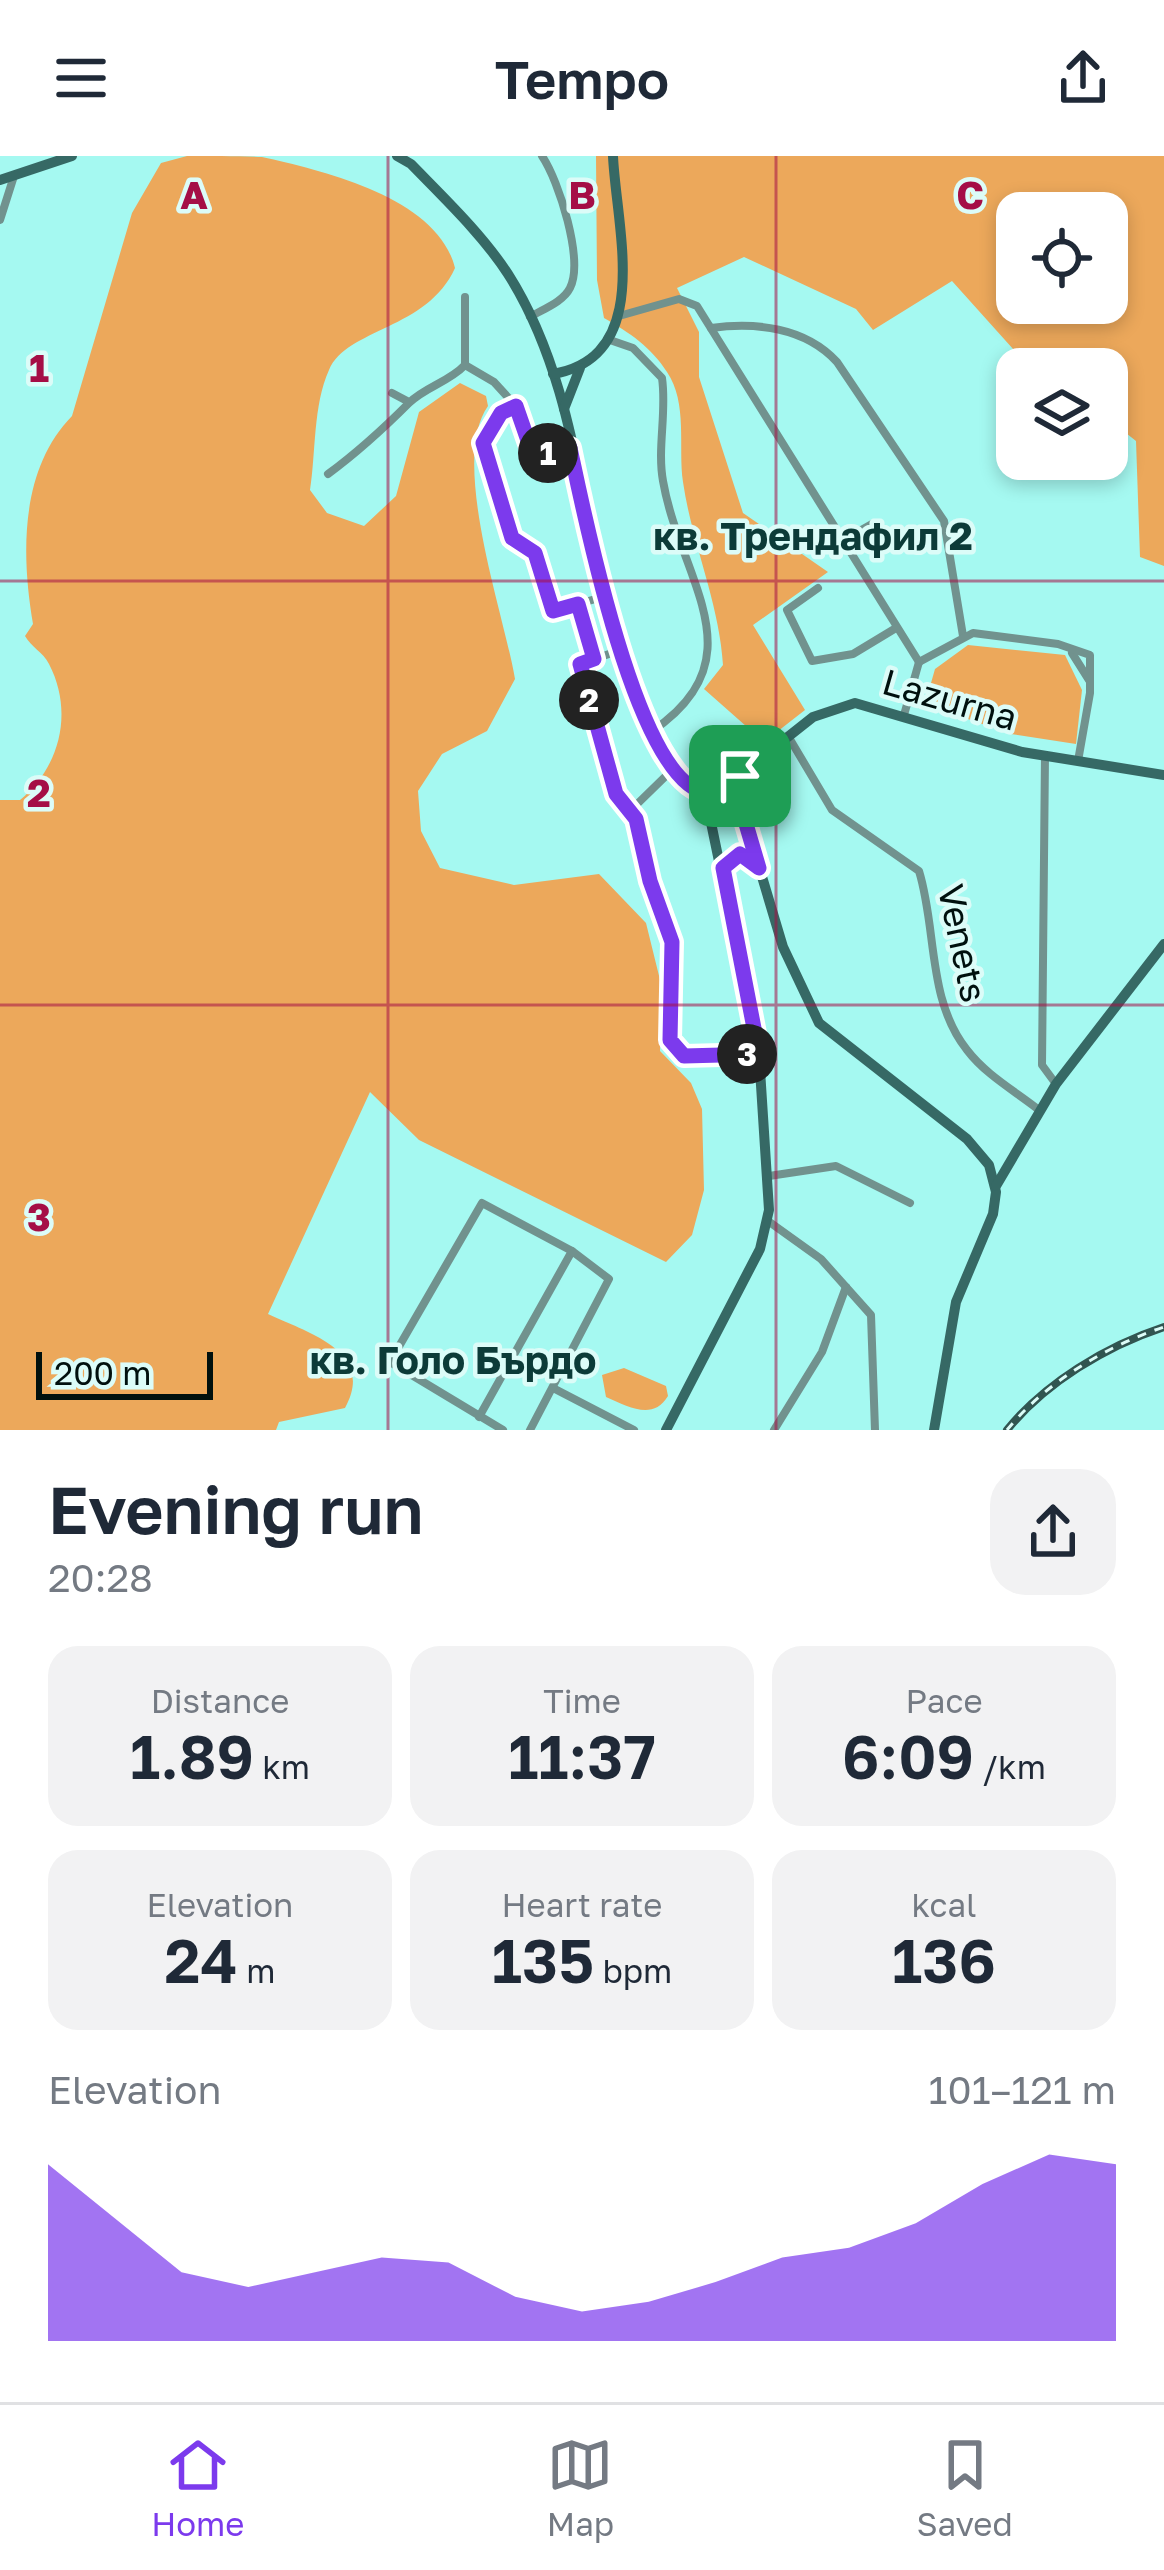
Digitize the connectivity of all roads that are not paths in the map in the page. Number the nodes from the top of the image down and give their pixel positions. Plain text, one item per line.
1 (72, 156) edge
2 (397, 156) edge
3 (542, 156) edge
4 (613, 156) edge
5 (14, 176) junction
6 (0, 180) edge
7 (0, 220) edge
8 (465, 298) dead end
9 (619, 316) junction
10 (530, 317) junction
11 (711, 328) junction
12 (608, 339) junction
13 (465, 365) junction
14 (580, 368) junction
15 (553, 374) junction
16 (392, 393) dead end
17 (410, 402) junction
18 (516, 406) junction
19 (563, 412) junction
20 (570, 448) junction
21 (328, 474) dead end
22 (872, 524) dead end
23 (842, 542) junction
24 (818, 588) dead end
25 (606, 596) junction
26 (578, 604) junction
27 (896, 628) junction
28 (963, 636) junction
29 (622, 650) junction
30 (1072, 653) junction
31 (594, 659) junction
32 (919, 662) junction
33 (1090, 681) junction
34 (904, 715) junction
35 (651, 733) junction
36 (788, 736) junction
37 (1045, 755) junction
38 (1078, 761) junction
39 (673, 769) junction
40 (1164, 775) edge
41 (740, 776) junction
42 (687, 784) junction
43 (717, 792) junction
44 (739, 800) junction
45 (631, 810) junction
46 (708, 812) junction
47 (729, 821) junction
48 (748, 836) junction
49 (718, 845) junction
50 (723, 868) junction
51 (759, 868) junction
52 (1164, 944) edge
53 (759, 1054) junction
54 (1056, 1084) junction
55 (1039, 1110) junction
56 (1026, 1136) junction
57 (769, 1177) junction
58 (996, 1186) junction
59 (910, 1203) dead end
60 (993, 1214) junction
61 (768, 1222) junction
62 (572, 1251) junction
63 (846, 1286) junction
64 (553, 1388) junction
65 (479, 1418) junction
66 (618, 1426) edge
67 (875, 1426) edge
68 (503, 1430) edge
69 (530, 1430) edge
70 (634, 1430) edge
71 (666, 1430) edge
72 (774, 1430) edge
73 (934, 1430) edge

1 - 5 street
2 - 10 street
3 - 10 street
4 - 9 street
5 - 6 street
5 - 7 street
8 - 13 street
9 - 11 street
9 - 12 street
10 - 15 street
11 - 23 street
11 - 28 street
12 - 14 street
12 - 35 street
13 - 17 street
13 - 18 street
14 - 15 street
14 - 19 street
15 - 19 street
16 - 17 street
17 - 21 street
18 - 20 street
18 - 26 street
19 - 20 street
20 - 25 street
22 - 23 street
23 - 27 street
24 - 27 street
25 - 26 street
25 - 29 street
26 - 31 street
27 - 32 street
28 - 30 street
28 - 32 street
29 - 31 street
29 - 35 street
30 - 33 street
30 - 33 street
31 - 45 street
32 - 34 street
33 - 38 street
34 - 36 street, Lazurna
34 - 37 street, Lazurna
35 - 39 street
36 - 41 street, Lazurna
36 - 55 street, Venets
37 - 38 street, Lazurna
37 - 54 street
38 - 40 street, Lazurna
39 - 42 street
39 - 45 street
41 - 43 street, Lazurna
41 - 44 street
42 - 43 street
42 - 46 street
43 - 44 street
43 - 46 street
44 - 47 street
44 - 48 street
45 - 53 street
46 - 47 street
46 - 49 street
47 - 48 street
47 - 49 street
48 - 51 street
49 - 50 street
50 - 51 street
50 - 53 street
51 - 58 street
52 - 54 street
53 - 57 street
54 - 55 street
55 - 56 street
56 - 58 street
56 - 60 street
57 - 59 street
57 - 61 street
58 - 60 street
60 - 73 street
61 - 63 street
61 - 71 street
62 - 64 street
62 - 65 street
62 - 65 street
63 - 67 street
63 - 72 street
64 - 66 street
64 - 69 street
65 - 68 street
66 - 70 street

